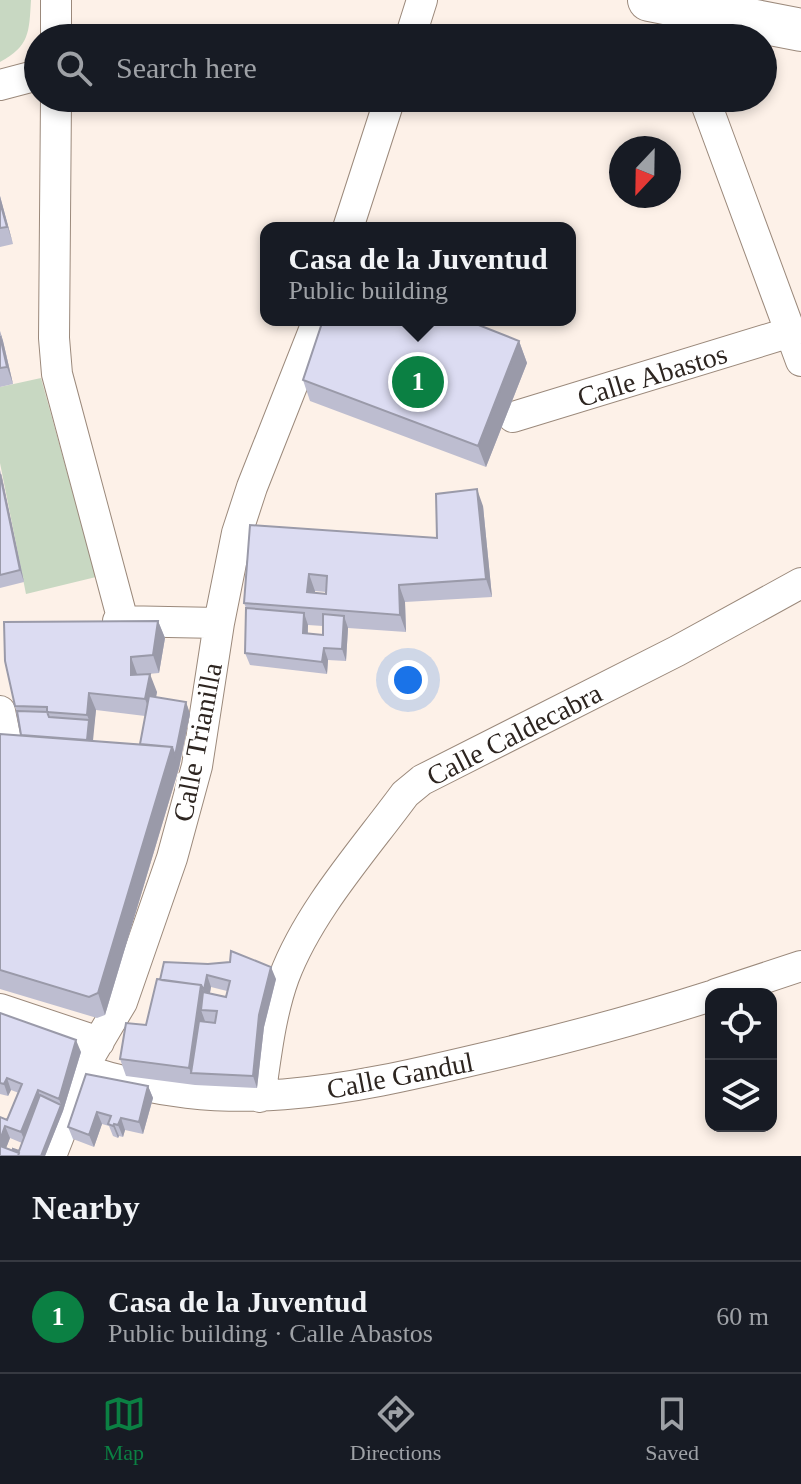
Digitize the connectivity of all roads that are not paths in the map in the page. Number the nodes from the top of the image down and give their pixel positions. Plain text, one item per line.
1 (56, 0) edge
2 (422, 0) edge
3 (669, 14) edge
4 (56, 24) edge
5 (414, 24) edge
6 (752, 24) edge
7 (777, 27) edge
8 (801, 30) edge
9 (24, 79) edge
10 (0, 85) edge
11 (56, 112) edge
12 (385, 112) edge
13 (709, 112) edge
14 (350, 222) edge
15 (316, 326) edge
16 (791, 332) junction
17 (801, 361) edge
18 (513, 417) dead end
19 (801, 583) edge
20 (123, 621) junction
21 (92, 622) edge
22 (219, 623) junction
23 (801, 966) edge
24 (734, 988) edge
25 (705, 997) edge
26 (0, 1009) edge
27 (99, 1042) junction
28 (84, 1070) junction
29 (260, 1097) junction
30 (51, 1156) edge

1 - 4 street
2 - 5 street
3 - 6 street
7 - 8 street
9 - 10 street
11 - 20 street
12 - 14 street
13 - 16 street
15 - 22 street, Calle Trianilla
16 - 17 street
16 - 18 street, Calle Abastos
19 - 29 street, Calle Caldecabra
20 - 21 street
20 - 22 street
22 - 27 street, Calle Trianilla
23 - 24 street, Calle Gandul
25 - 29 street, Calle Gandul
26 - 27 street
27 - 28 street, Calle Trianilla
28 - 29 street, Calle Gandul
28 - 30 street, Calle Trianilla

